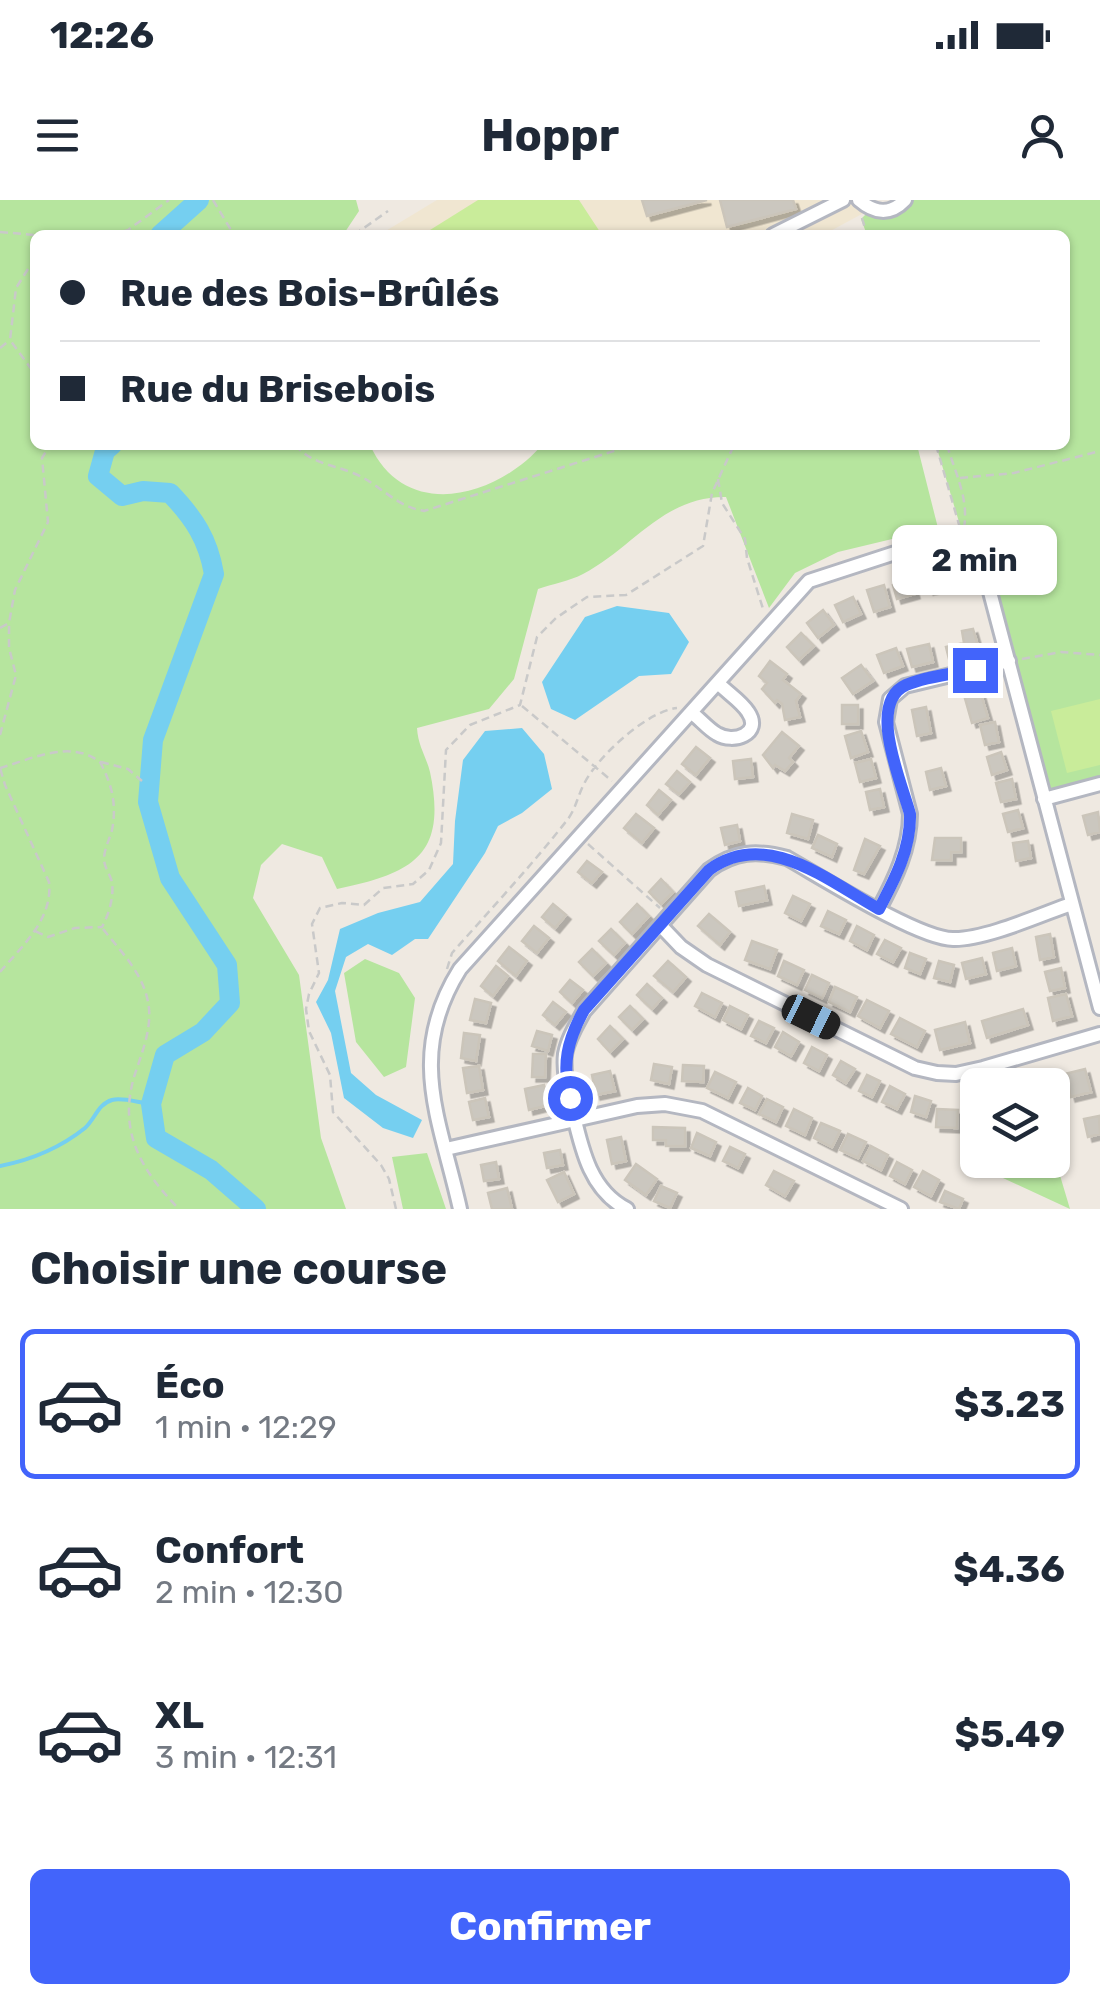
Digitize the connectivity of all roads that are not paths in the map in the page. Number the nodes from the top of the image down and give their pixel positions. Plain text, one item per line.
1 (843, 200) edge
2 (904, 200) edge
3 (865, 205) edge
4 (784, 230) edge
5 (1009, 662) junction
6 (719, 684) junction
7 (692, 713) junction
8 (1100, 784) edge
9 (1044, 799) junction
10 (1071, 904) junction
11 (879, 909) junction
12 (664, 920) junction
13 (1100, 1008) edge
14 (1100, 1034) edge
15 (575, 1121) junction
16 (446, 1149) junction
17 (460, 1209) edge
18 (627, 1209) edge
19 (901, 1209) edge

1 - 4 street
2 - 3 street
5 - 6 street
5 - 9 street
5 - 11 street
6 - 7 street
6 - 7 street
7 - 16 street
8 - 9 street
9 - 10 street
10 - 11 street
10 - 13 street
11 - 12 street
12 - 14 street
12 - 15 street
15 - 16 street
15 - 18 street
15 - 19 street
16 - 17 street

